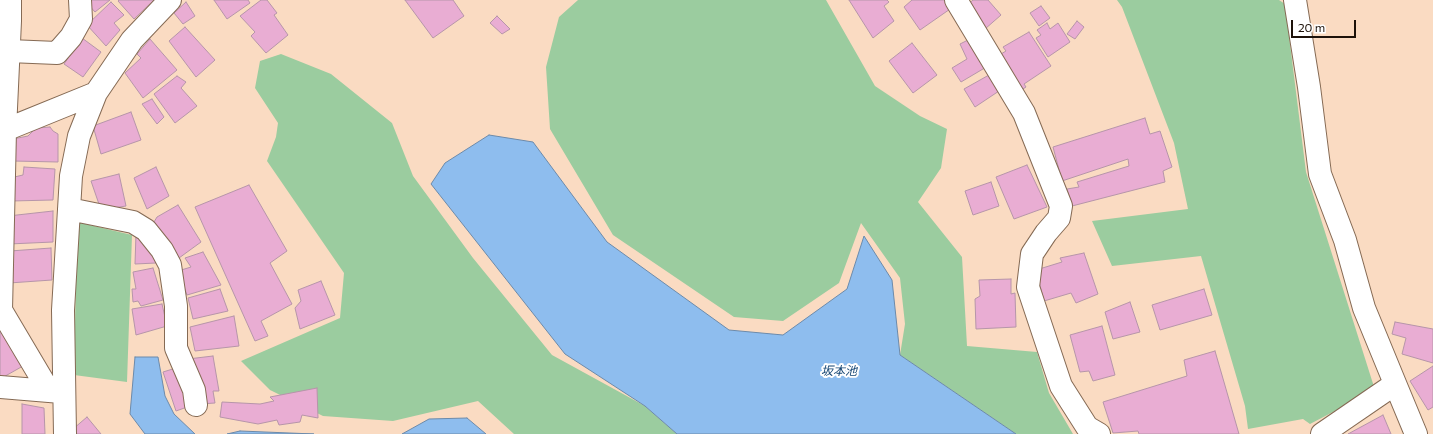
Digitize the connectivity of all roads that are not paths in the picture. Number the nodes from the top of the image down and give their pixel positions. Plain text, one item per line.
1 (10, 0) edge
2 (80, 0) edge
3 (170, 0) edge
4 (956, 0) edge
5 (1295, 0) edge
6 (9, 51) junction
7 (96, 93) junction
8 (3, 131) edge
9 (69, 209) junction
10 (1395, 384) junction
11 (0, 387) edge
12 (57, 391) junction
13 (196, 405) dead end
14 (65, 434) edge
15 (1099, 434) edge
16 (1322, 434) edge
17 (1416, 434) edge

1 - 6 street
2 - 6 street
3 - 7 street
4 - 15 street
5 - 10 street
6 - 8 street
7 - 8 street
7 - 9 street
8 - 12 street
9 - 12 street
9 - 13 street
10 - 16 street
10 - 17 street
11 - 12 street
12 - 14 street

